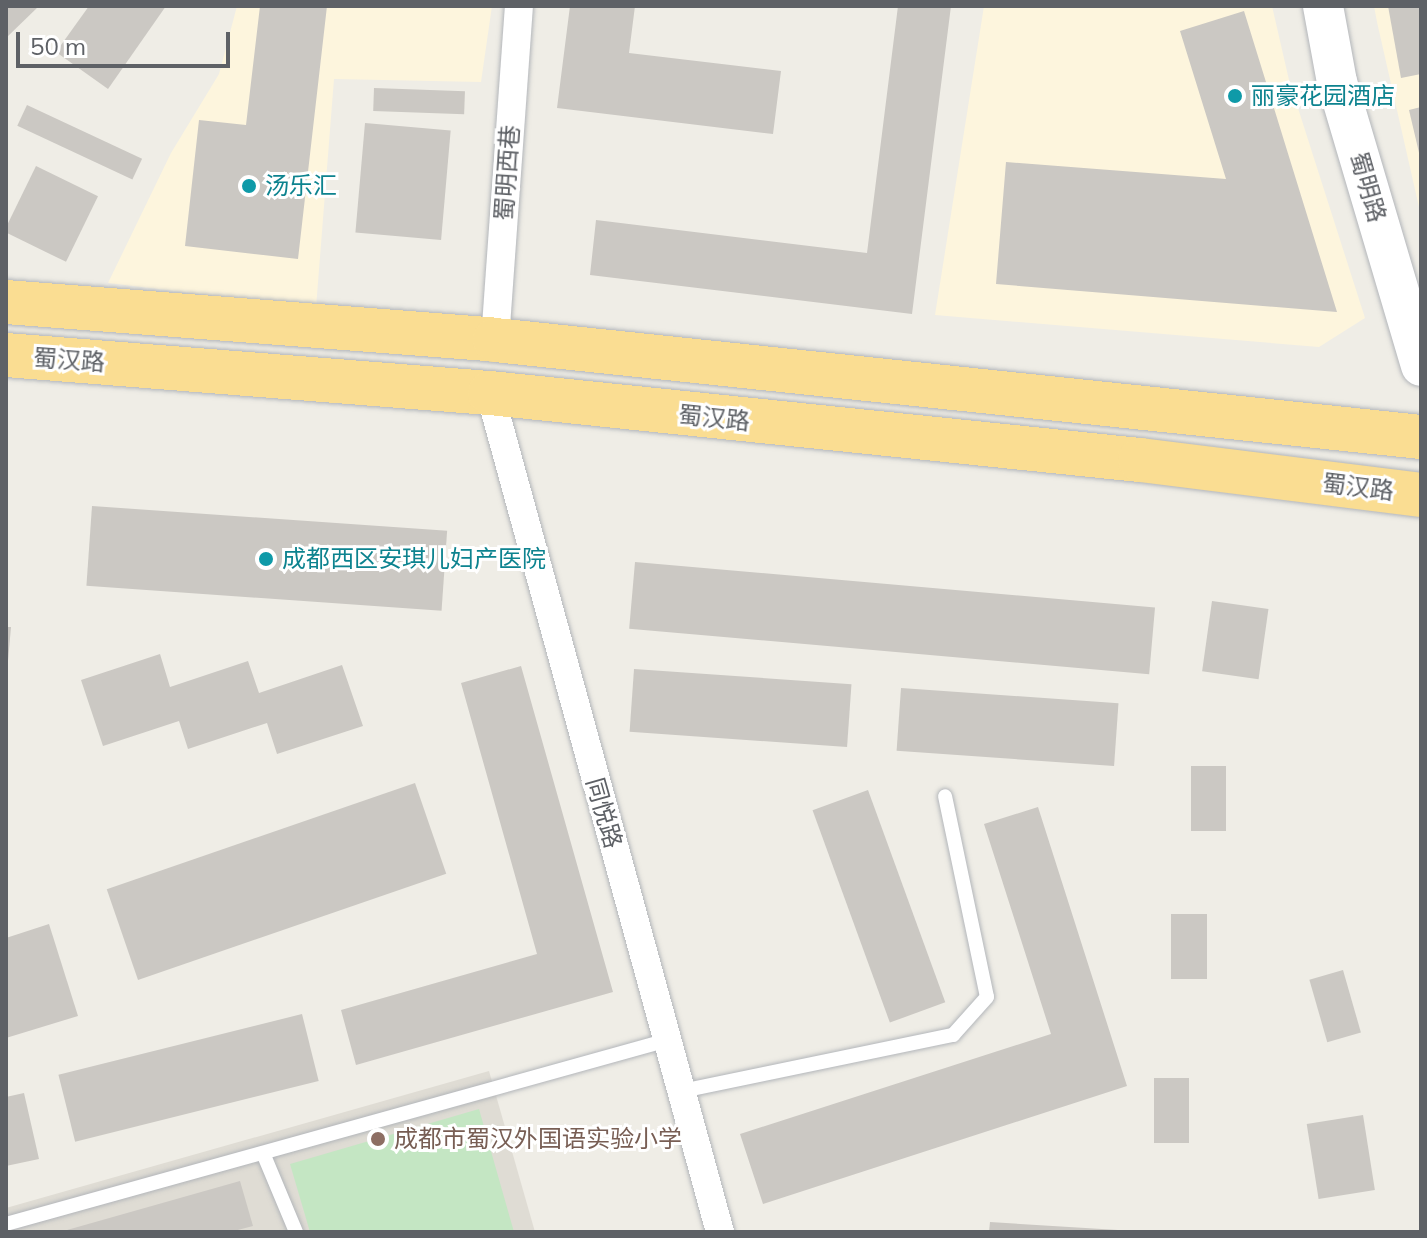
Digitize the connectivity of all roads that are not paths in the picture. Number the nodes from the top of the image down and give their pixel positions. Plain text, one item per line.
1 (519, 6) edge
2 (1323, 6) edge
3 (6, 289) edge
4 (6, 302) edge
5 (82, 308) junction
6 (495, 340) junction
7 (6, 355) edge
8 (1421, 366) edge
9 (490, 393) junction
10 (1421, 437) edge
11 (1421, 495) edge
12 (945, 796) dead end
13 (668, 1040) junction
14 (682, 1091) junction
15 (263, 1153) junction
16 (6, 1224) edge
17 (296, 1232) edge
18 (720, 1232) edge

1 - 6 street, 蜀明西巷
2 - 8 street, 蜀明路
3 - 5 street
4 - 5 highway
5 - 6 highway
6 - 10 highway
7 - 9 highway, 蜀汉路
9 - 11 highway, 蜀汉路
9 - 13 street, 同悦路
12 - 14 lane
13 - 14 street, 同悦路
13 - 15 lane
14 - 18 street, 同悦路
15 - 16 lane
15 - 17 lane

